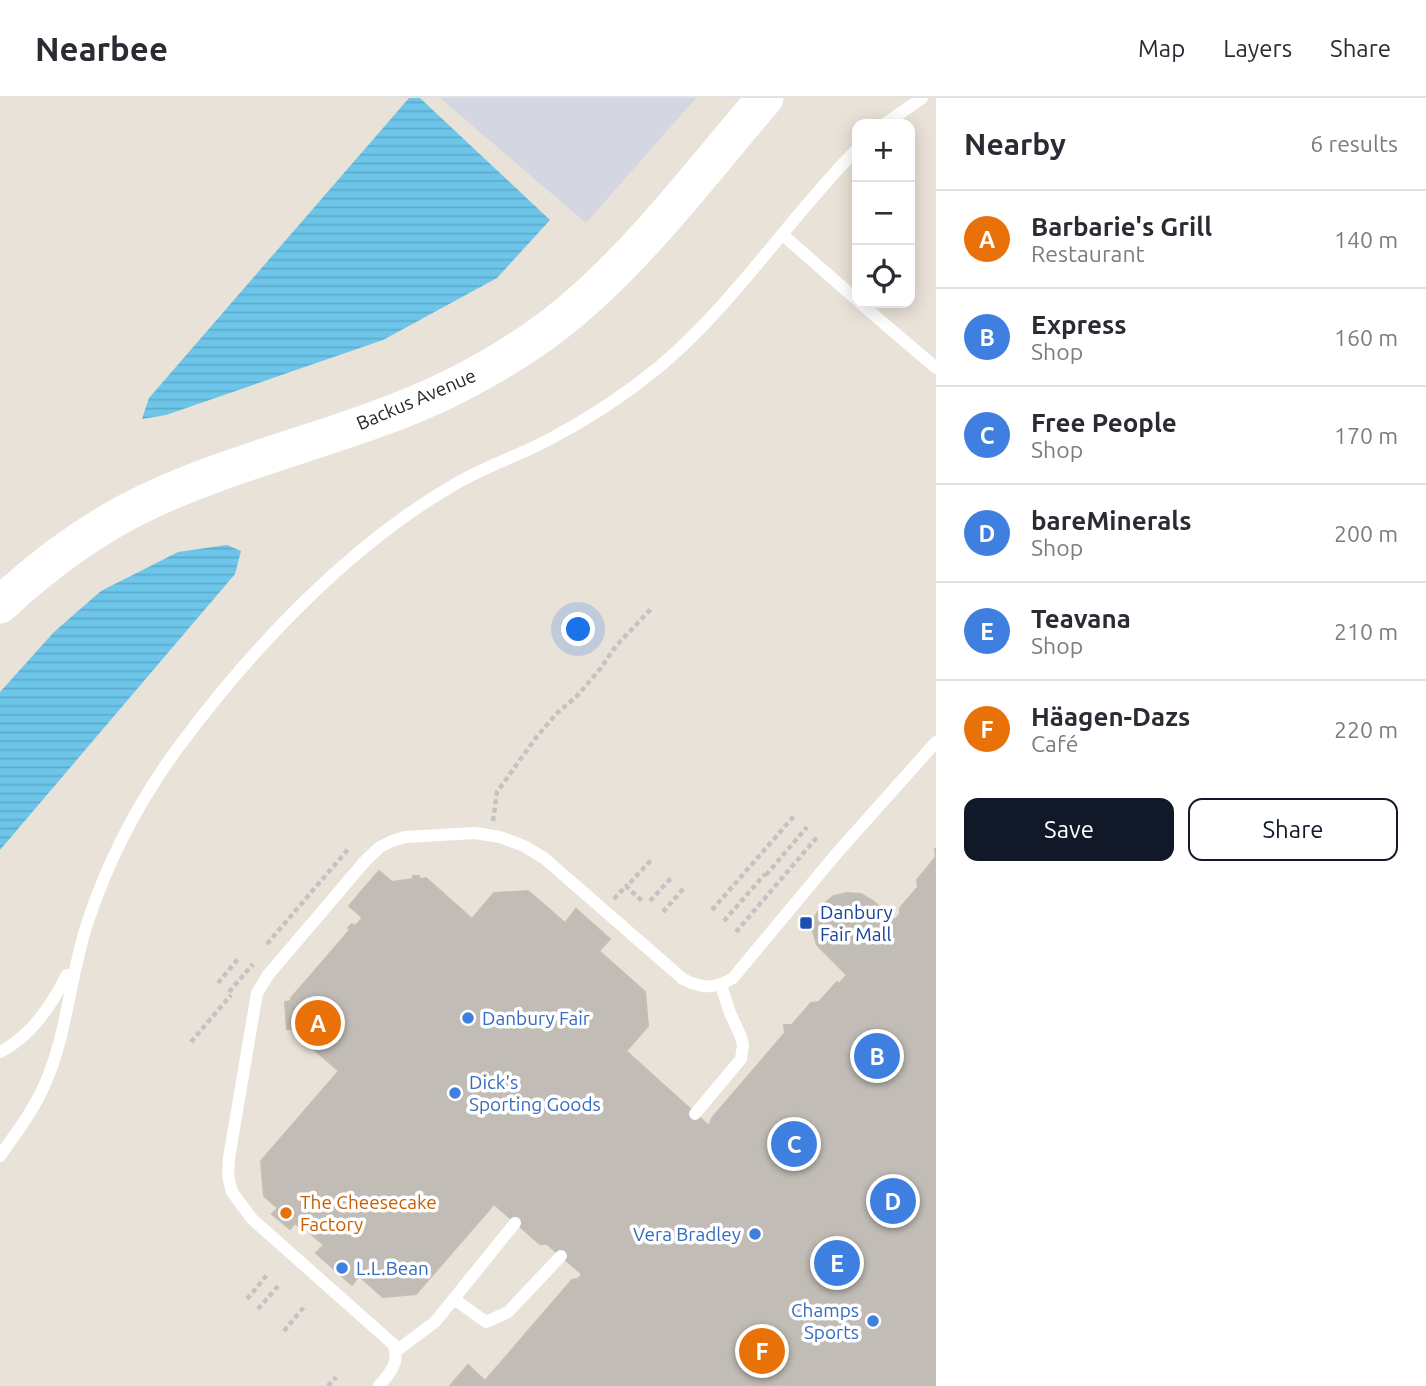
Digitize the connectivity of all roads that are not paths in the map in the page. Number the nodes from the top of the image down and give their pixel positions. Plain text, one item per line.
1 (765, 98) edge
2 (922, 98) edge
3 (892, 119) edge
4 (852, 155) edge
5 (783, 235) junction
6 (852, 295) edge
7 (867, 308) edge
8 (936, 368) edge
9 (0, 605) edge
10 (936, 742) edge
11 (77, 956) junction
12 (721, 985) junction
13 (0, 1052) edge
14 (695, 1114) dead end
15 (0, 1156) edge
16 (516, 1223) dead end
17 (561, 1256) dead end
18 (454, 1299) junction
19 (396, 1351) junction
20 (379, 1386) edge

1 - 9 main road, Backus Avenue
2 - 3 lane
4 - 5 lane
5 - 6 lane
5 - 11 lane
7 - 8 lane
10 - 12 lane
11 - 13 lane
11 - 15 lane
12 - 14 lane
12 - 19 lane
16 - 18 lane
17 - 18 lane
18 - 19 lane
19 - 20 lane

